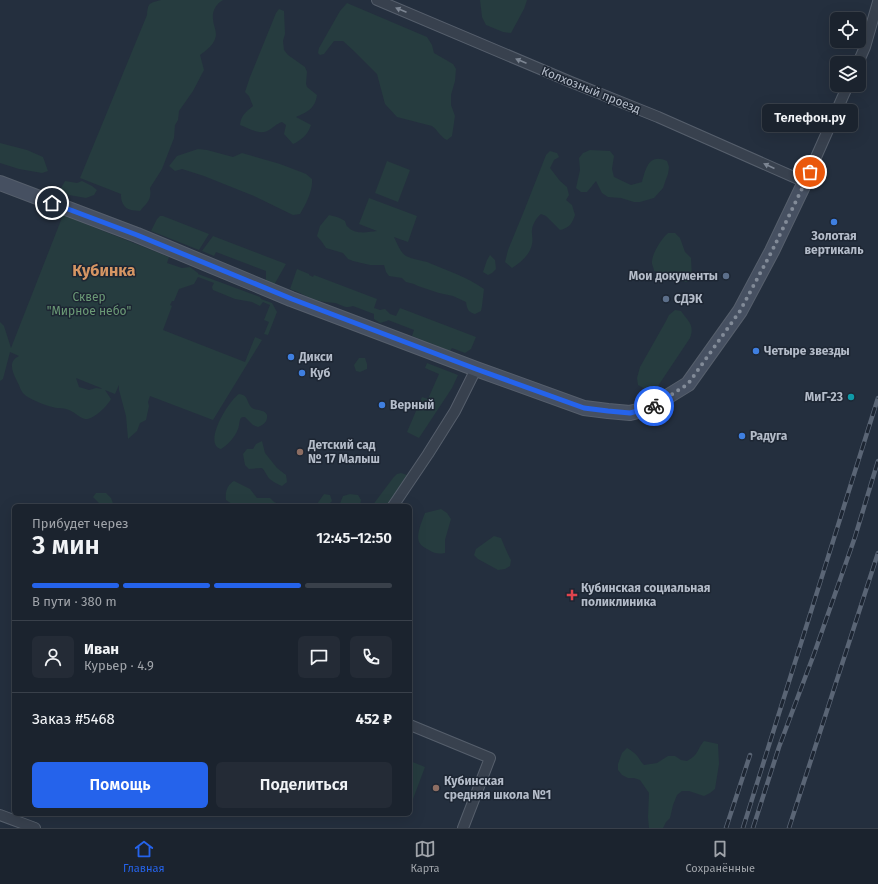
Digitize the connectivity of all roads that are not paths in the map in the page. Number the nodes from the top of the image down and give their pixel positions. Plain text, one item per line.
1 (377, 0) edge
2 (878, 2) edge
3 (861, 56) edge
4 (845, 92) edge
5 (805, 182) junction
6 (0, 183) edge
7 (476, 369) junction
8 (394, 504) edge
9 (412, 726) edge
10 (0, 815) edge
11 (35, 828) edge
12 (463, 828) edge

5 -> 1 street, Колхозный проезд
2 - 3 street
4 - 5 street
5 - 7 street
6 - 7 street
7 - 8 street
9 - 12 street
10 - 11 street

